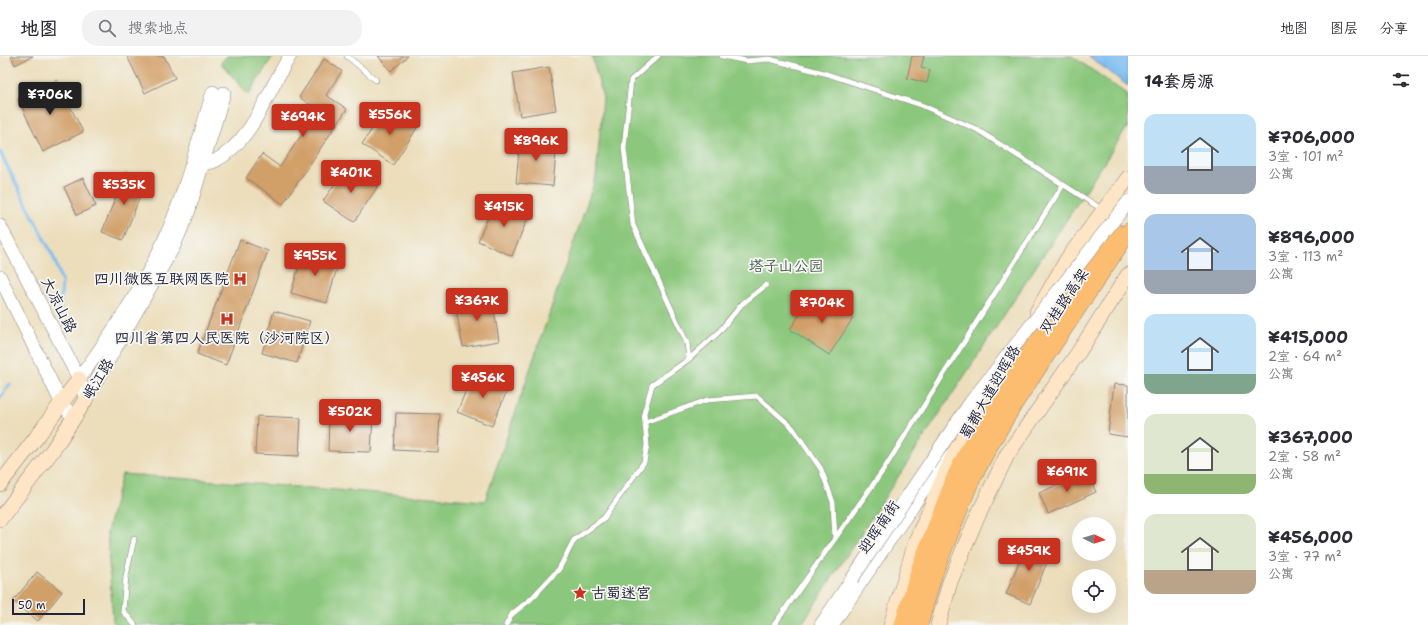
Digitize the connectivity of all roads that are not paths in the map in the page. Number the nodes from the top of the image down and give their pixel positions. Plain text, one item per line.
1 (290, 56) edge
2 (347, 56) edge
3 (658, 56) edge
4 (722, 56) edge
5 (376, 80) dead end
6 (218, 90) dead end
7 (197, 164) junction
8 (1128, 178) edge
9 (1063, 185) junction
10 (1128, 202) edge
11 (1128, 207) edge
12 (1104, 211) junction
13 (0, 226) edge
14 (1128, 232) edge
15 (1128, 275) edge
16 (0, 277) edge
17 (766, 285) dead end
18 (688, 359) junction
19 (79, 379) junction
20 (86, 400) junction
21 (62, 404) junction
22 (74, 418) junction
23 (645, 422) junction
24 (956, 450) junction
25 (0, 484) edge
26 (0, 519) edge
27 (835, 538) junction
28 (134, 539) dead end
29 (927, 571) junction
30 (135, 625) edge
31 (506, 625) edge
32 (774, 625) edge
33 (821, 625) edge
34 (832, 625) edge
35 (891, 625) edge
36 (903, 625) edge
37 (919, 625) edge
38 (938, 625) edge

1 - 7 street
2 - 5 lane
3 - 18 lane
4 - 9 lane
6 - 7 street, 岷江路
7 - 19 street, 岷江路
7 - 20 street, 岷江路
8 - 12 main road, 蜀都大道迎晖路
9 - 12 lane
9 - 27 lane
10 - 33 street, bridge
11 - 29 highway, 双桂路高架
12 - 24 main road, 蜀都大道迎晖路
13 - 19 street, 大凉山路
14 - 29 highway, 双桂路高架
15 - 38 main road
16 - 21 street
17 - 18 lane
18 - 23 lane
19 - 20 street, 大凉山路
19 - 21 main road, 岷江路
20 - 22 main road, 岷江路
21 - 22 street
21 - 25 main road, 岷江路
22 - 26 main road, 岷江路
23 - 27 lane
23 - 31 lane
24 - 34 street, 迎晖南街
24 - 35 main road, 蜀都大道迎晖路
27 - 32 lane
28 - 30 lane
29 - 36 highway
29 - 37 highway

